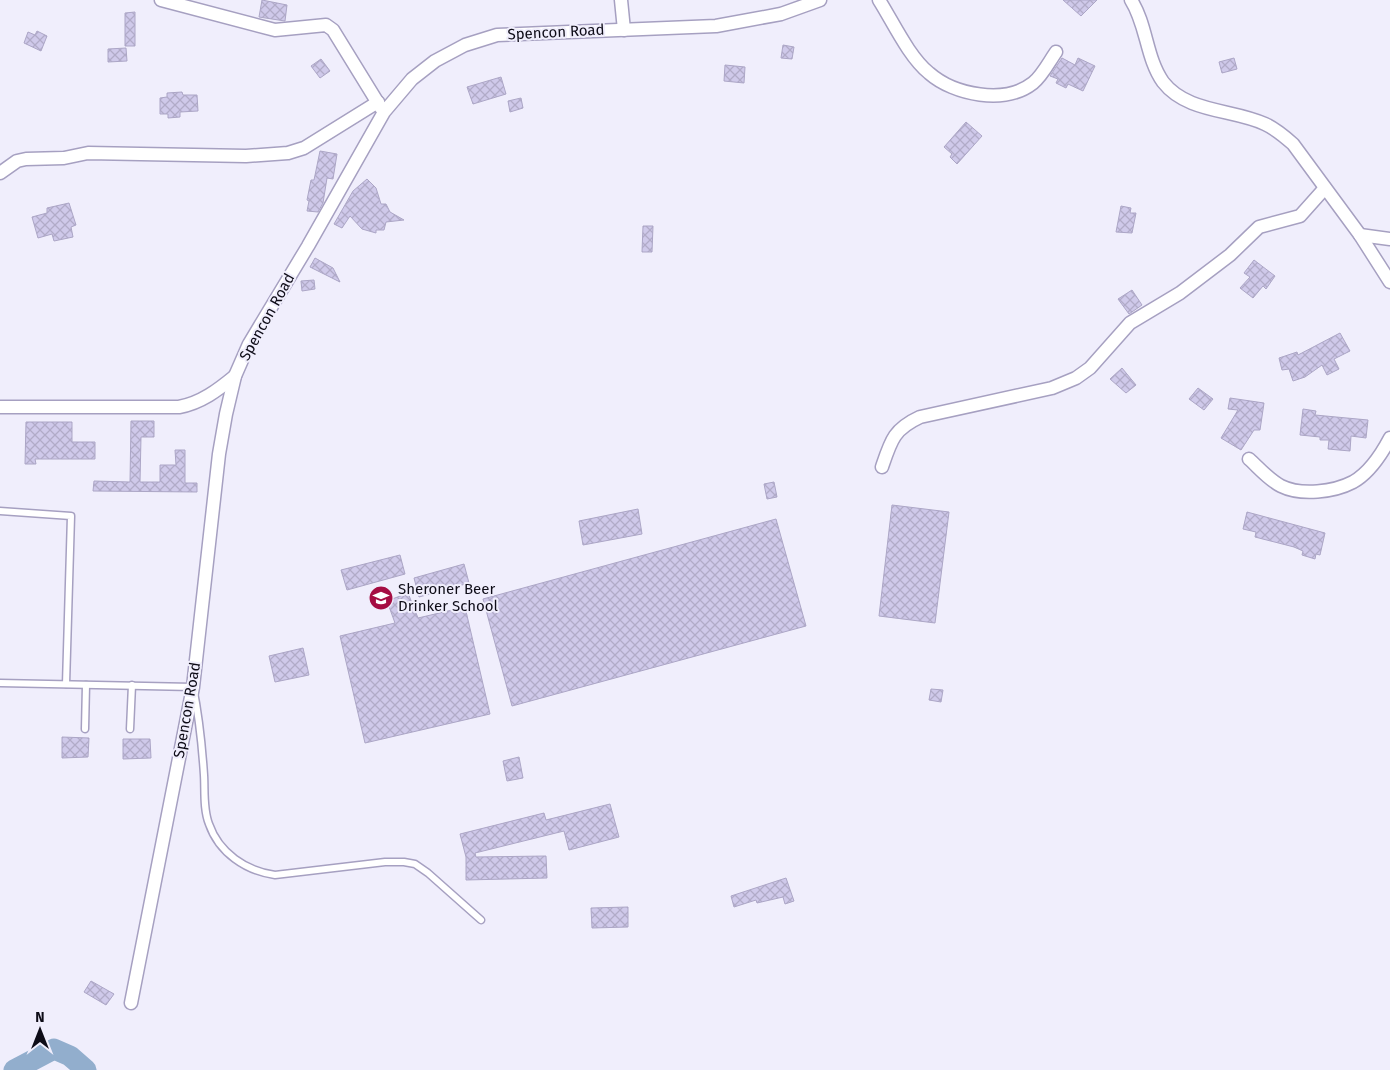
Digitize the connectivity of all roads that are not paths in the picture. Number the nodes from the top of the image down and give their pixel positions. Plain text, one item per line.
1 (161, 0) edge
2 (621, 0) edge
3 (820, 0) edge
4 (879, 0) edge
5 (1131, 0) edge
6 (624, 30) junction
7 (1056, 52) dead end
8 (381, 107) junction
9 (0, 173) edge
10 (1325, 188) junction
11 (1360, 235) junction
12 (1390, 239) edge
13 (1390, 282) edge
14 (235, 376) junction
15 (0, 407) edge
16 (1390, 438) edge
17 (1249, 459) dead end
18 (882, 467) dead end
19 (0, 511) edge
20 (0, 683) edge
21 (66, 684) junction
22 (86, 685) junction
23 (132, 685) junction
24 (193, 687) junction
25 (85, 729) dead end
26 (130, 729) dead end
27 (482, 920) dead end
28 (131, 1003) dead end

1 - 8 street
2 - 6 street
3 - 6 street, Spencon Road
4 - 7 street
5 - 10 street
6 - 8 street, Spencon Road
8 - 9 street
8 - 14 street, Spencon Road
10 - 11 street
10 - 18 street
11 - 12 street
11 - 13 street
14 - 15 street
14 - 24 street, Spencon Road
16 - 17 street
19 - 21 lane
20 - 21 lane
21 - 22 lane
22 - 23 lane
22 - 25 lane
23 - 24 lane
23 - 26 lane
24 - 27 lane
24 - 28 street, Spencon Road

